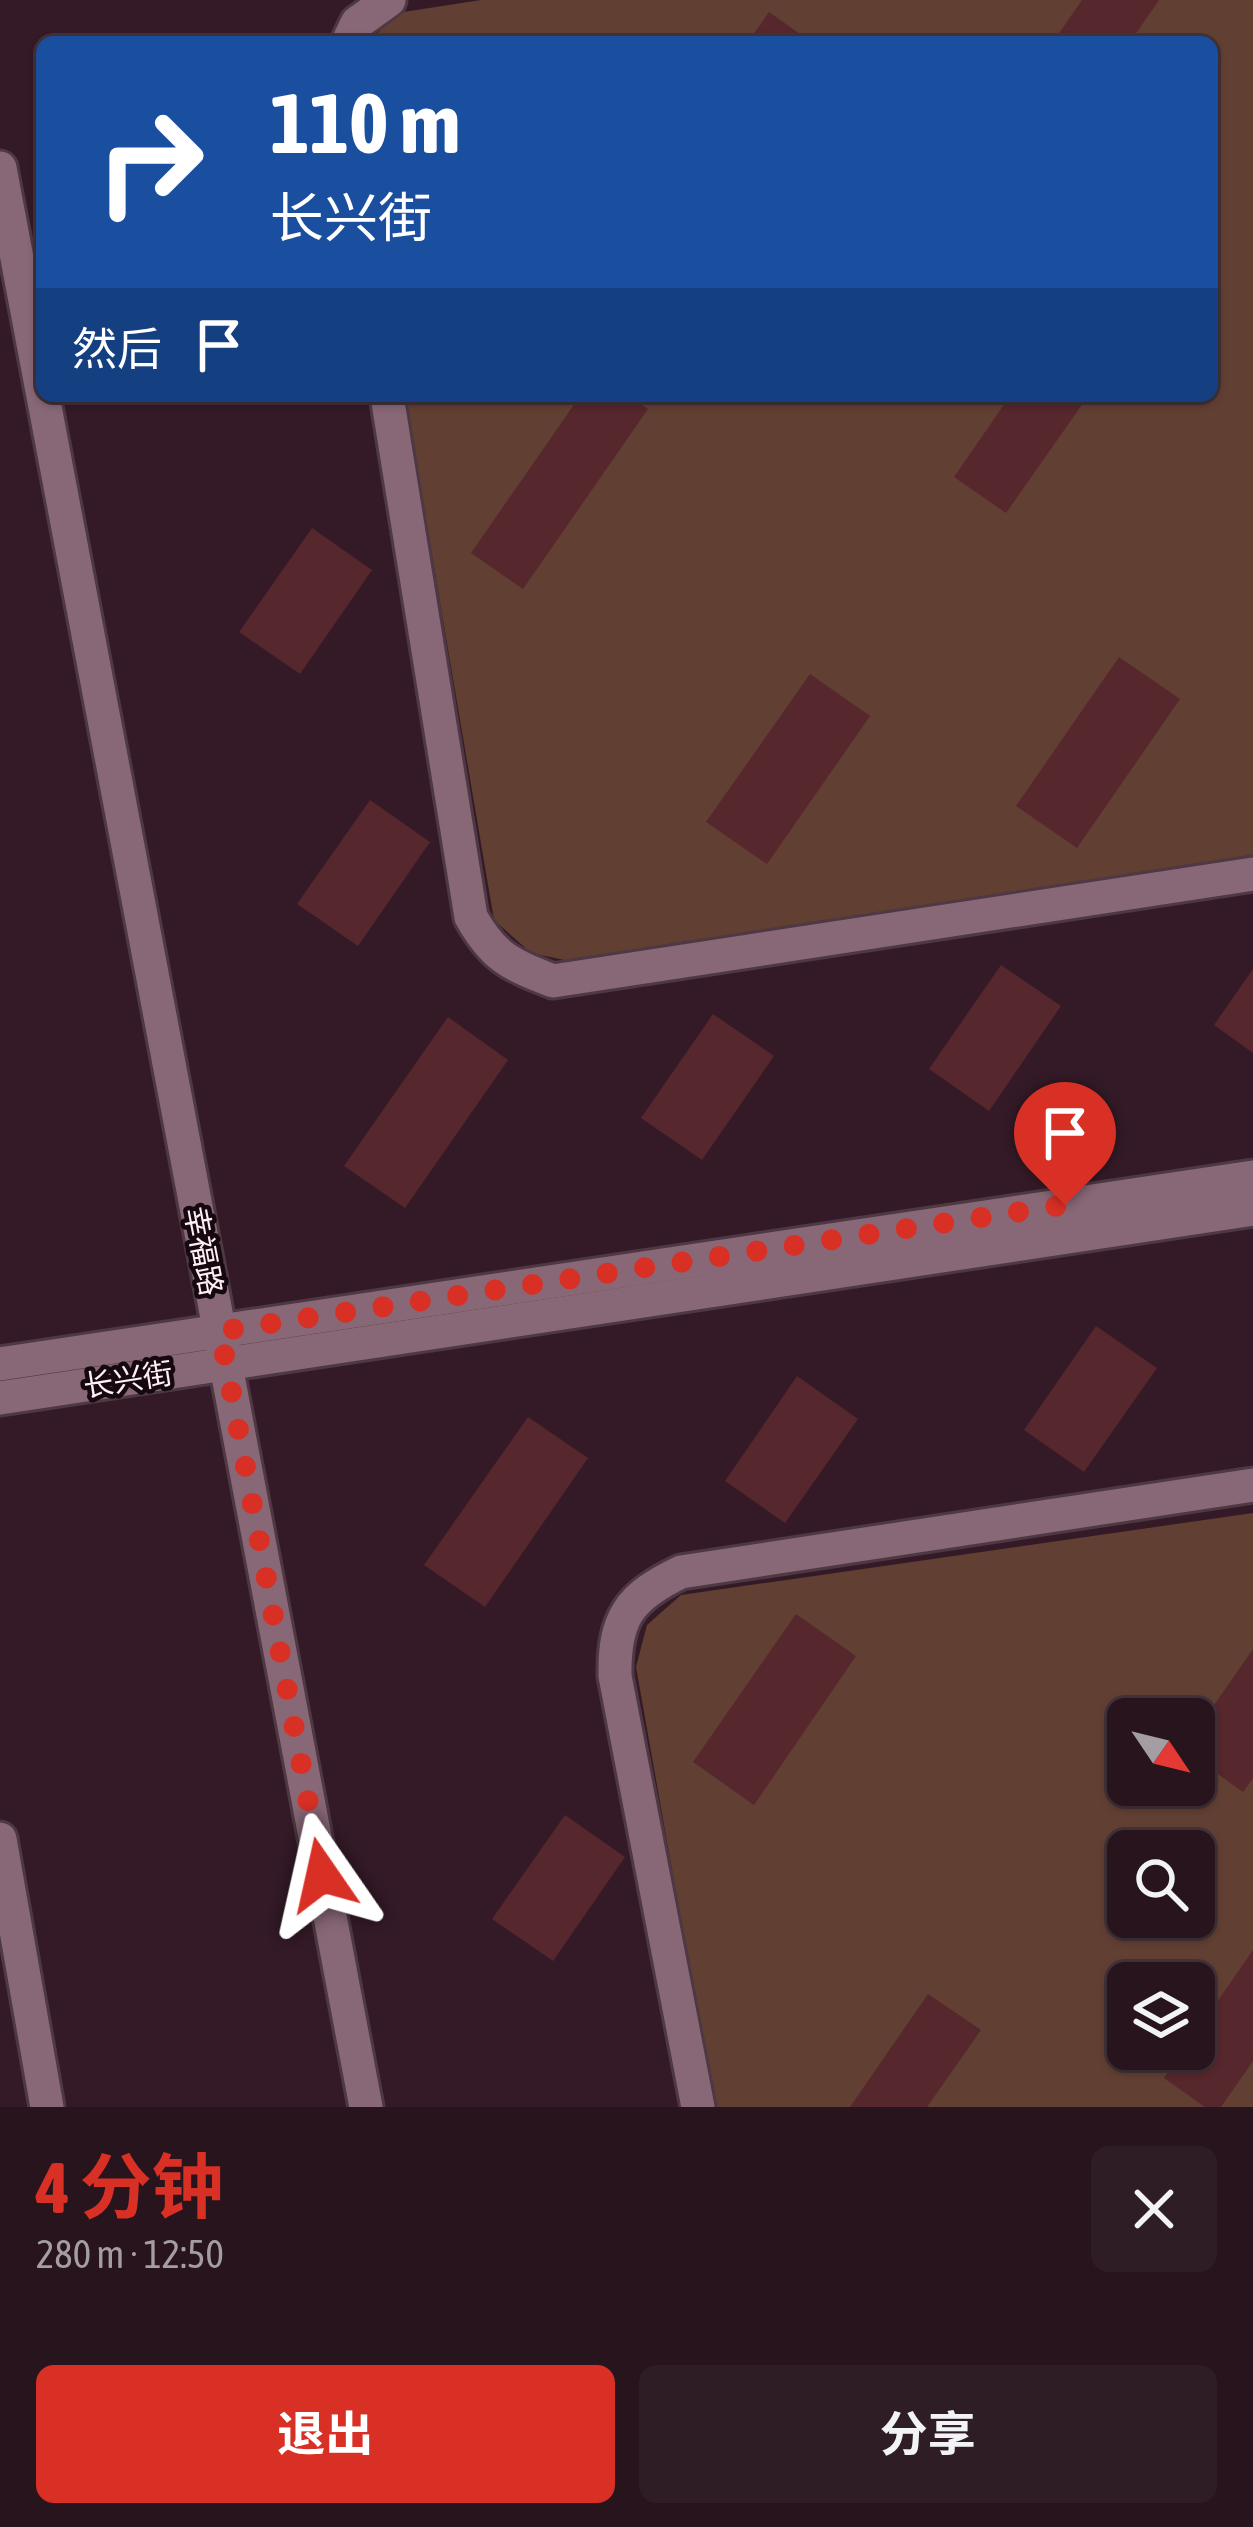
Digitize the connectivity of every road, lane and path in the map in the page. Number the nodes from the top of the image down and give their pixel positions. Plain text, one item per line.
1 (389, 0) edge
2 (351, 36) edge
3 (0, 168) edge
4 (36, 361) edge
5 (44, 402) edge
6 (388, 402) edge
7 (1253, 874) edge
8 (1253, 1177) edge
9 (1253, 1210) edge
10 (222, 1348) junction
11 (0, 1364) edge
12 (0, 1399) edge
13 (1253, 1485) edge
14 (0, 1839) edge
15 (47, 2107) edge
16 (365, 2107) edge
17 (698, 2107) edge

1 - 2 street
3 - 4 street, 幸福路
5 - 10 street, 幸福路
6 - 7 street
8 - 10 street, 长兴街
9 - 10 street, 长兴街
10 - 11 street, 长兴街
10 - 12 street, 长兴街
10 - 16 street, 幸福路
13 - 17 street
14 - 15 street

